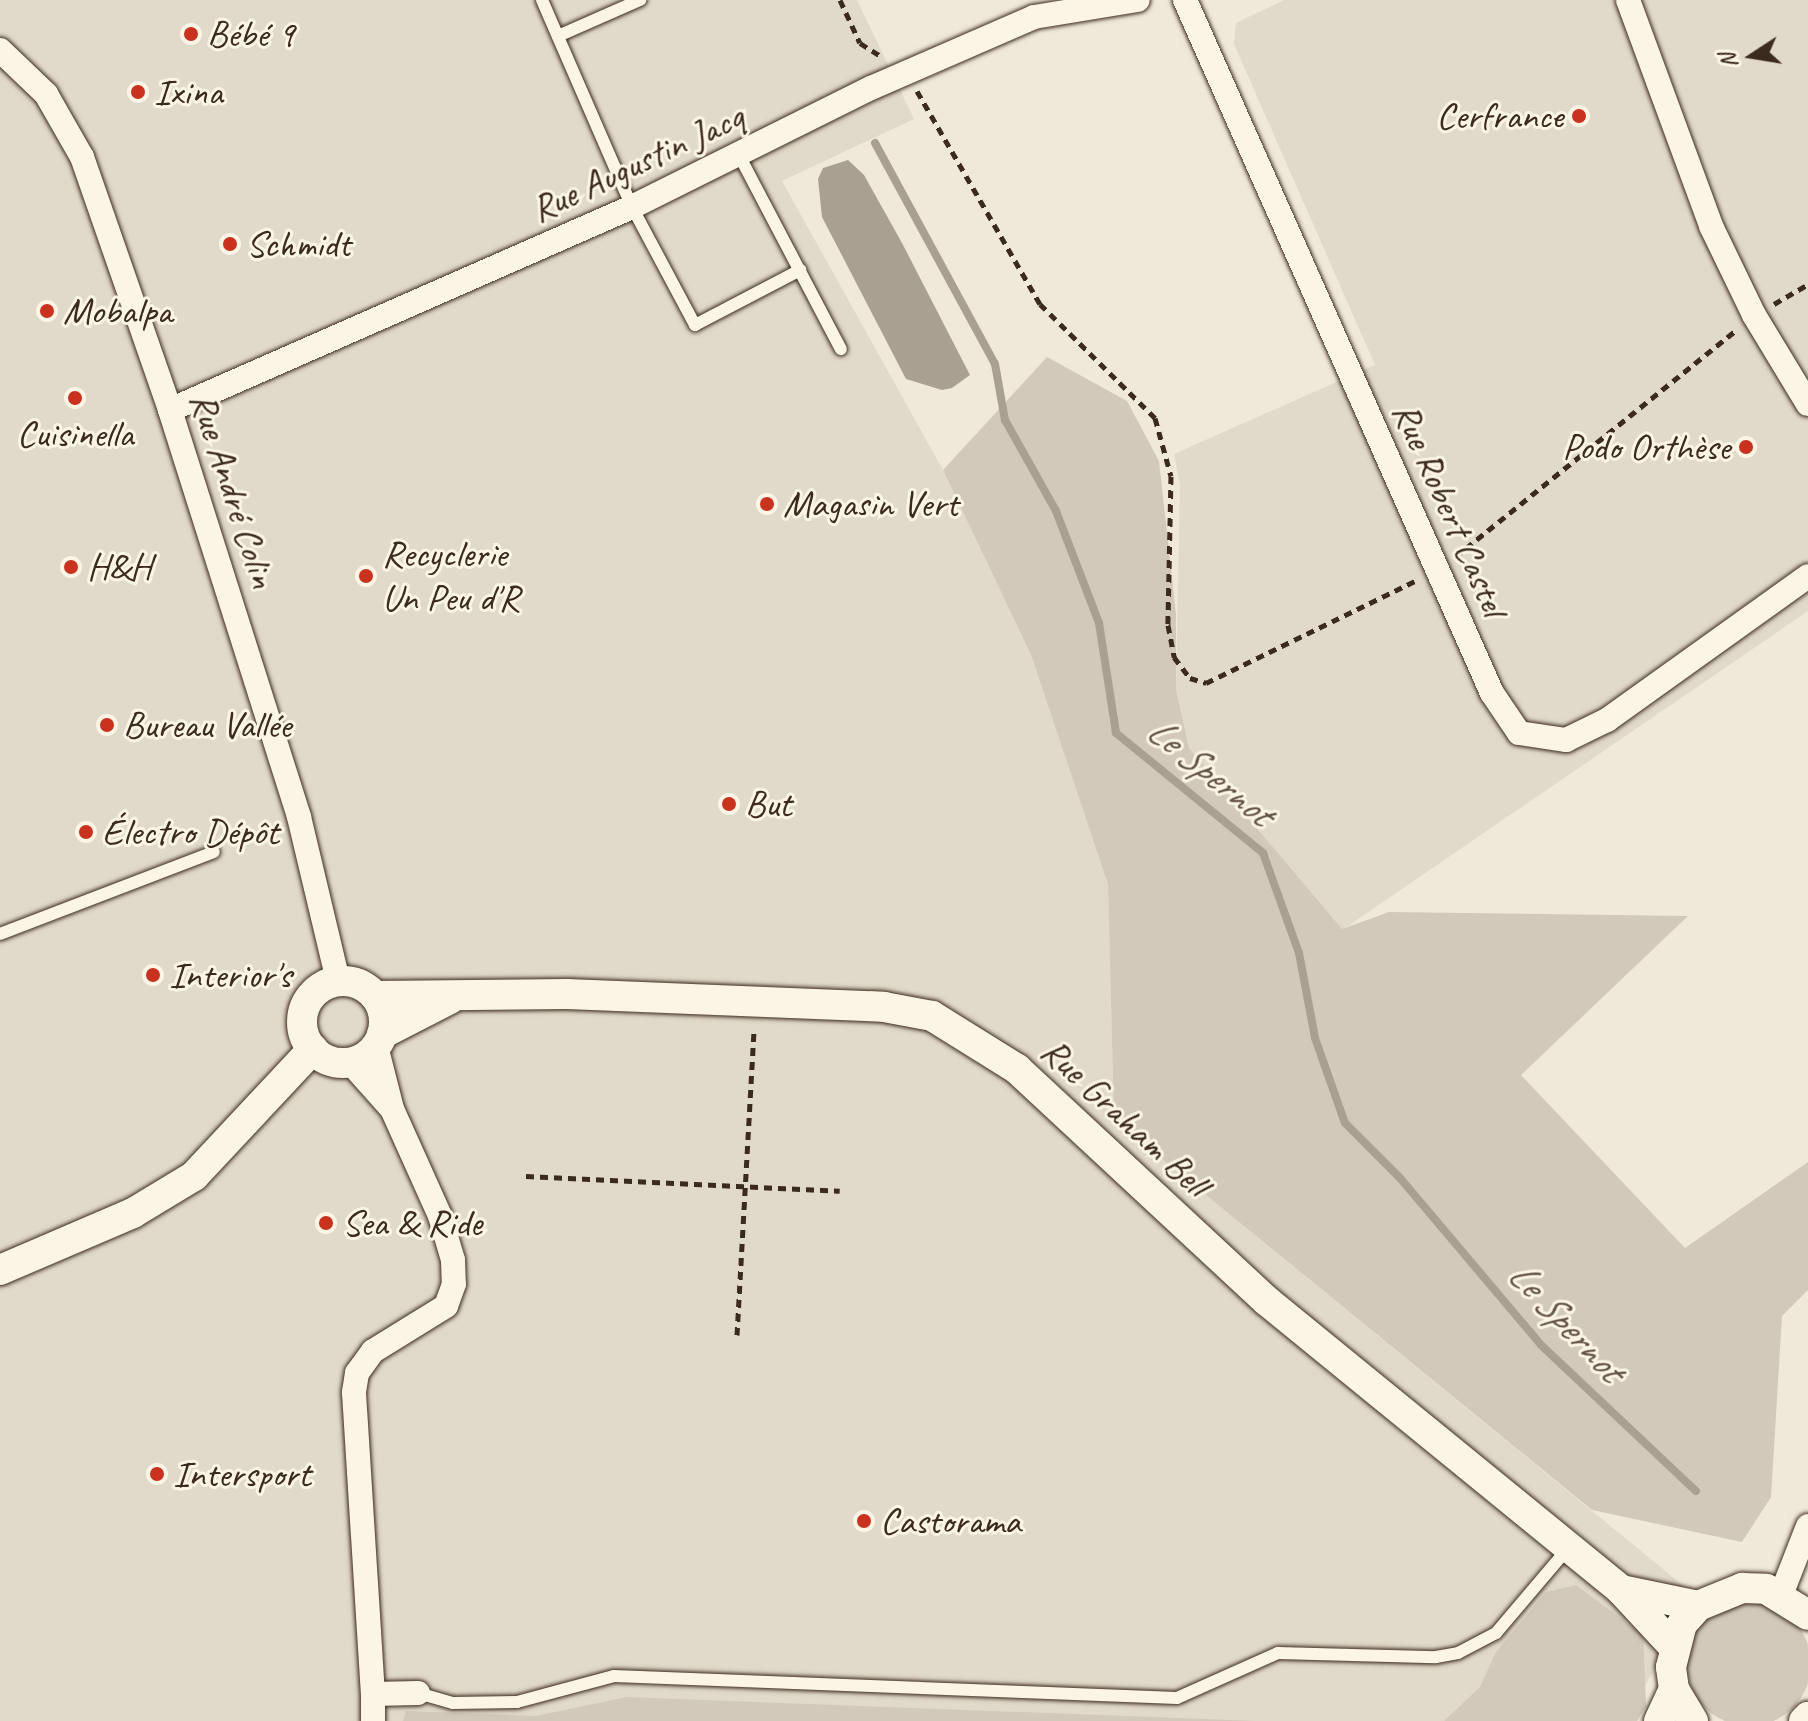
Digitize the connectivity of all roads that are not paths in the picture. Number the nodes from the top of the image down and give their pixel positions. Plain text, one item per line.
1 (542, 0) edge
2 (640, 0) edge
3 (1138, 0) edge
4 (1185, 0) edge
5 (1628, 0) edge
6 (558, 36) junction
7 (0, 50) edge
8 (740, 157) junction
9 (632, 207) junction
10 (800, 270) junction
11 (841, 349) dead end
12 (1808, 404) edge
13 (170, 410) junction
14 (1808, 576) edge
15 (214, 852) dead end
16 (0, 934) edge
17 (338, 981) junction
18 (459, 995) junction
19 (375, 996) junction
20 (379, 1040) junction
21 (313, 1049) junction
22 (350, 1062) junction
23 (392, 1109) junction
24 (0, 1270) edge
25 (1808, 1526) edge
26 (1569, 1546) junction
27 (1621, 1590) junction
28 (1781, 1595) junction
29 (1698, 1606) junction
30 (1808, 1615) edge
31 (1673, 1646) junction
32 (1674, 1689) junction
33 (418, 1693) joint
34 (373, 1694) junction
35 (373, 1721) edge
36 (1659, 1721) edge
37 (1693, 1721) edge

1 - 6 lane
2 - 6 lane
3 - 8 street, Rue Augustin Jacq
4 - 14 street, Rue Robert Castel
5 - 12 street
6 - 9 lane
7 - 13 street, Rue André Colin
8 - 9 street, Rue Augustin Jacq
8 - 10 lane
9 - 10 lane
9 - 13 street, Rue Augustin Jacq
10 - 11 lane
13 - 17 street, Rue André Colin
15 - 16 lane
17 - 19 street
17 - 21 street
18 - 19 street, Rue Graham Bell
18 - 20 street, Rue Graham Bell
18 - 26 street, Rue Graham Bell
19 - 20 street
20 - 22 street
20 - 23 street
21 - 22 street
21 - 24 street
22 - 23 street
23 - 34 street
25 - 28 street
26 - 27 street, Rue Graham Bell
26 - 33 lane
27 - 29 street, Rue Graham Bell
27 - 31 street, Rue Graham Bell
28 - 29 street
28 - 30 street
29 - 31 street
31 - 32 street
32 - 36 street
32 - 37 street
33 - 34 street
34 - 35 street

